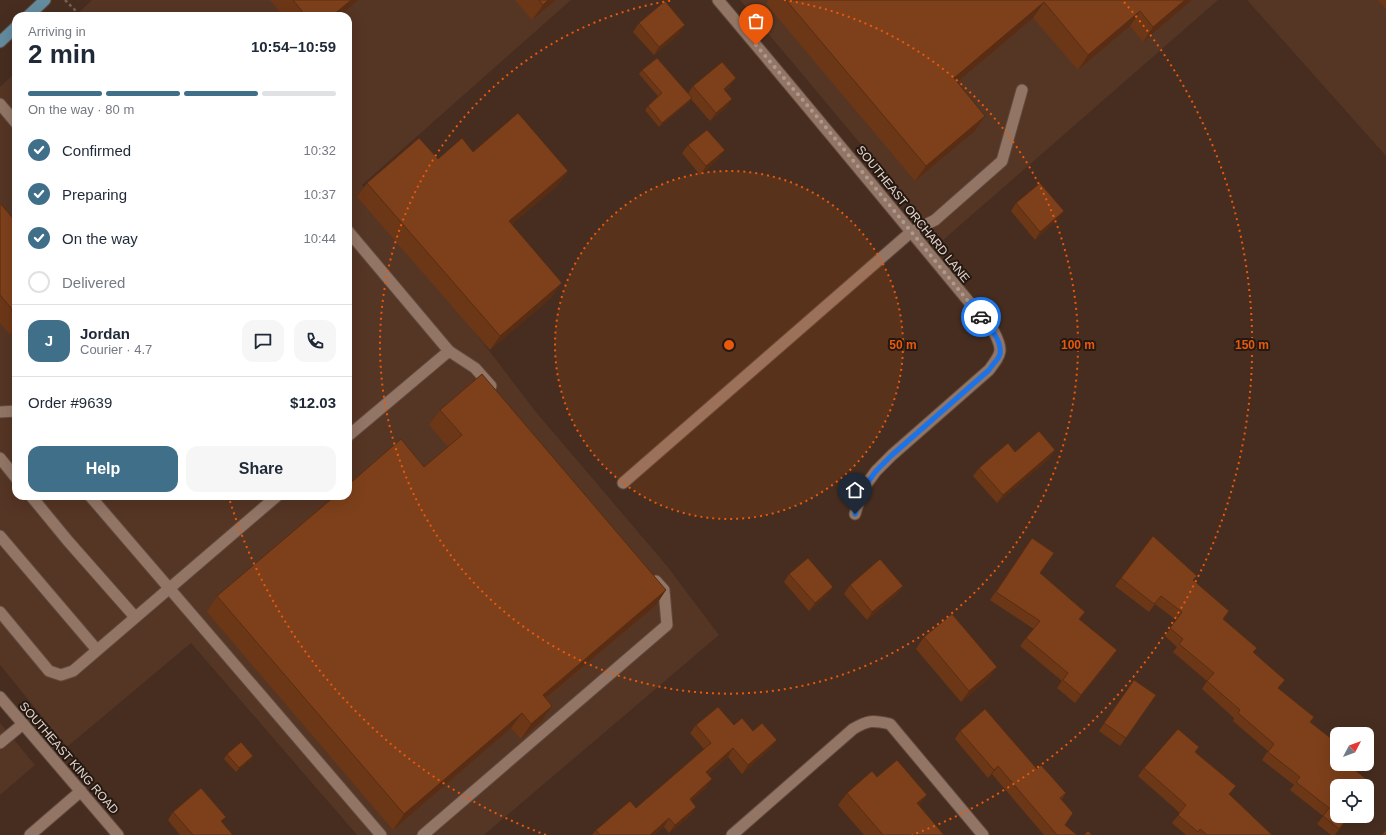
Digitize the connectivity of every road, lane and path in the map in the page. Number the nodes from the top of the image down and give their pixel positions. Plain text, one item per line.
1 (45, 0) edge
2 (65, 0) edge
3 (718, 0) edge
4 (32, 12) edge
5 (77, 12) edge
6 (12, 31) edge
7 (0, 42) edge
8 (1022, 90) dead end
9 (0, 104) edge
10 (12, 118) edge
11 (911, 232) junction
12 (352, 236) edge
13 (449, 351) junction
14 (495, 392) edge
15 (12, 411) edge
16 (0, 412) edge
17 (352, 433) edge
18 (0, 458) edge
19 (12, 473) edge
20 (623, 483) dead end
21 (34, 500) edge
22 (93, 500) edge
23 (272, 500) edge
24 (855, 514) dead end
25 (0, 536) edge
26 (649, 572) edge
27 (168, 588) junction
28 (0, 612) edge
29 (135, 617) junction
30 (97, 650) junction
31 (0, 697) edge
32 (23, 724) junction
33 (0, 743) edge
34 (80, 791) junction
35 (30, 835) edge
36 (118, 835) edge
37 (381, 835) edge
38 (423, 835) edge
39 (732, 835) edge
40 (983, 835) edge

1 - 4 main road
2 - 5 path
3 - 11 street, SOUTHEAST ORCHARD LANE
6 - 7 main road
8 - 11 street
9 - 10 street
11 - 20 street
11 - 24 street, SOUTHEAST ORCHARD LANE
12 - 13 street
13 - 14 street
13 - 17 street
15 - 16 street
18 - 19 street
21 - 29 street
22 - 27 street
23 - 27 street
25 - 30 street
26 - 38 street
27 - 29 street
27 - 37 street
28 - 30 street
29 - 30 street
31 - 32 street, SOUTHEAST KING ROAD
32 - 33 street
32 - 34 street, SOUTHEAST KING ROAD
34 - 35 street
34 - 36 street, SOUTHEAST KING ROAD
39 - 40 street

